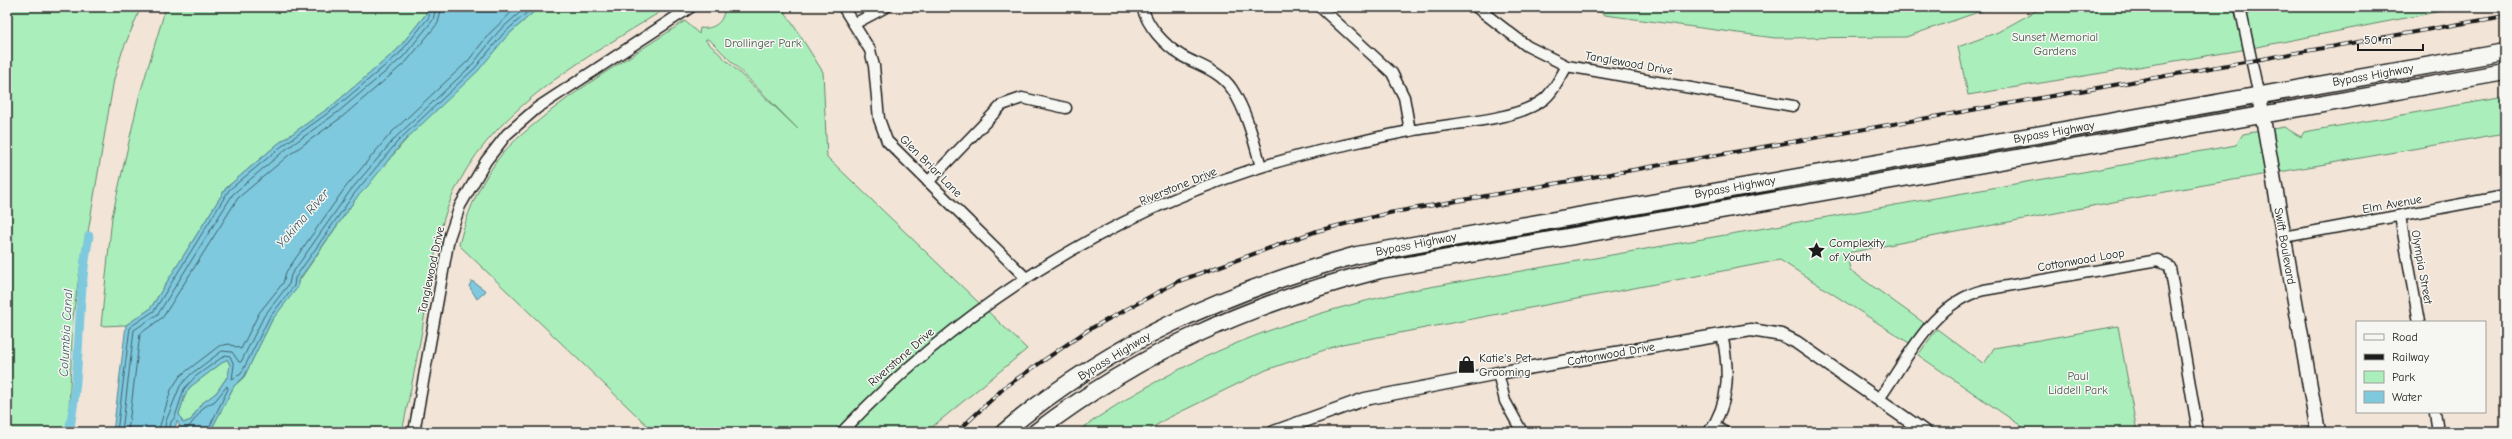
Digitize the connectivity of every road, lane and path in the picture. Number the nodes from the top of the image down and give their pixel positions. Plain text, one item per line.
1 (691, 7) edge
2 (843, 7) edge
3 (886, 7) edge
4 (1142, 7) edge
5 (1320, 7) edge
6 (1476, 7) edge
7 (2240, 7) edge
8 (2246, 7) edge
9 (854, 24) junction
10 (2505, 52) edge
11 (2252, 61) junction
12 (1567, 66) junction
13 (2505, 72) edge
14 (2259, 96) junction
15 (1793, 106) dead end
16 (1066, 108) dead end
17 (2262, 115) junction
18 (1410, 131) junction
19 (1261, 167) junction
20 (928, 182) junction
21 (2505, 196) edge
22 (2400, 216) junction
23 (2284, 237) junction
24 (1025, 277) junction
25 (2419, 321) edge
26 (1722, 334) junction
27 (1498, 373) junction
28 (1879, 399) junction
29 (2435, 413) edge
30 (1712, 428) edge
31 (414, 432) edge
32 (842, 432) edge
33 (1004, 432) edge
34 (1036, 432) edge
35 (1274, 432) edge
36 (1522, 432) edge
37 (1724, 432) edge
38 (1925, 432) edge
39 (2198, 432) edge
40 (2318, 432) edge
41 (2438, 432) edge

1 - 31 street, Tanglewood Drive
2 - 9 street, Glen Briar Lane
3 - 9 street
4 - 19 street
5 - 18 street
6 - 12 street, Tanglewood Drive
7 - 11 street, Swift Boulevard
8 - 11 street, Swift Boulevard
9 - 20 street, Glen Briar Lane
10 - 14 highway, Bypass Highway
11 - 14 street, Swift Boulevard
12 - 15 street, Tanglewood Drive
12 - 18 street, Riverstone Drive
13 - 17 highway, Bypass Highway
14 - 17 main road, Swift Boulevard
14 - 33 highway, Bypass Highway
16 - 20 street
17 - 23 main road, Swift Boulevard
17 - 34 highway, Bypass Highway
18 - 19 street, Riverstone Drive
19 - 24 street, Riverstone Drive
20 - 24 street, Glen Briar Lane
21 - 22 street, Elm Avenue
22 - 23 street, Elm Avenue
22 - 25 street, Olympia Street
23 - 40 main road, Swift Boulevard
24 - 32 street, Riverstone Drive
26 - 27 street, Cottonwood Drive
26 - 28 street, Cottonwood Drive
26 - 30 street
27 - 35 street, Cottonwood Drive
27 - 36 street
28 - 38 street, Cottonwood Drive
28 - 39 street, Cottonwood Loop
29 - 41 street
30 - 37 street

